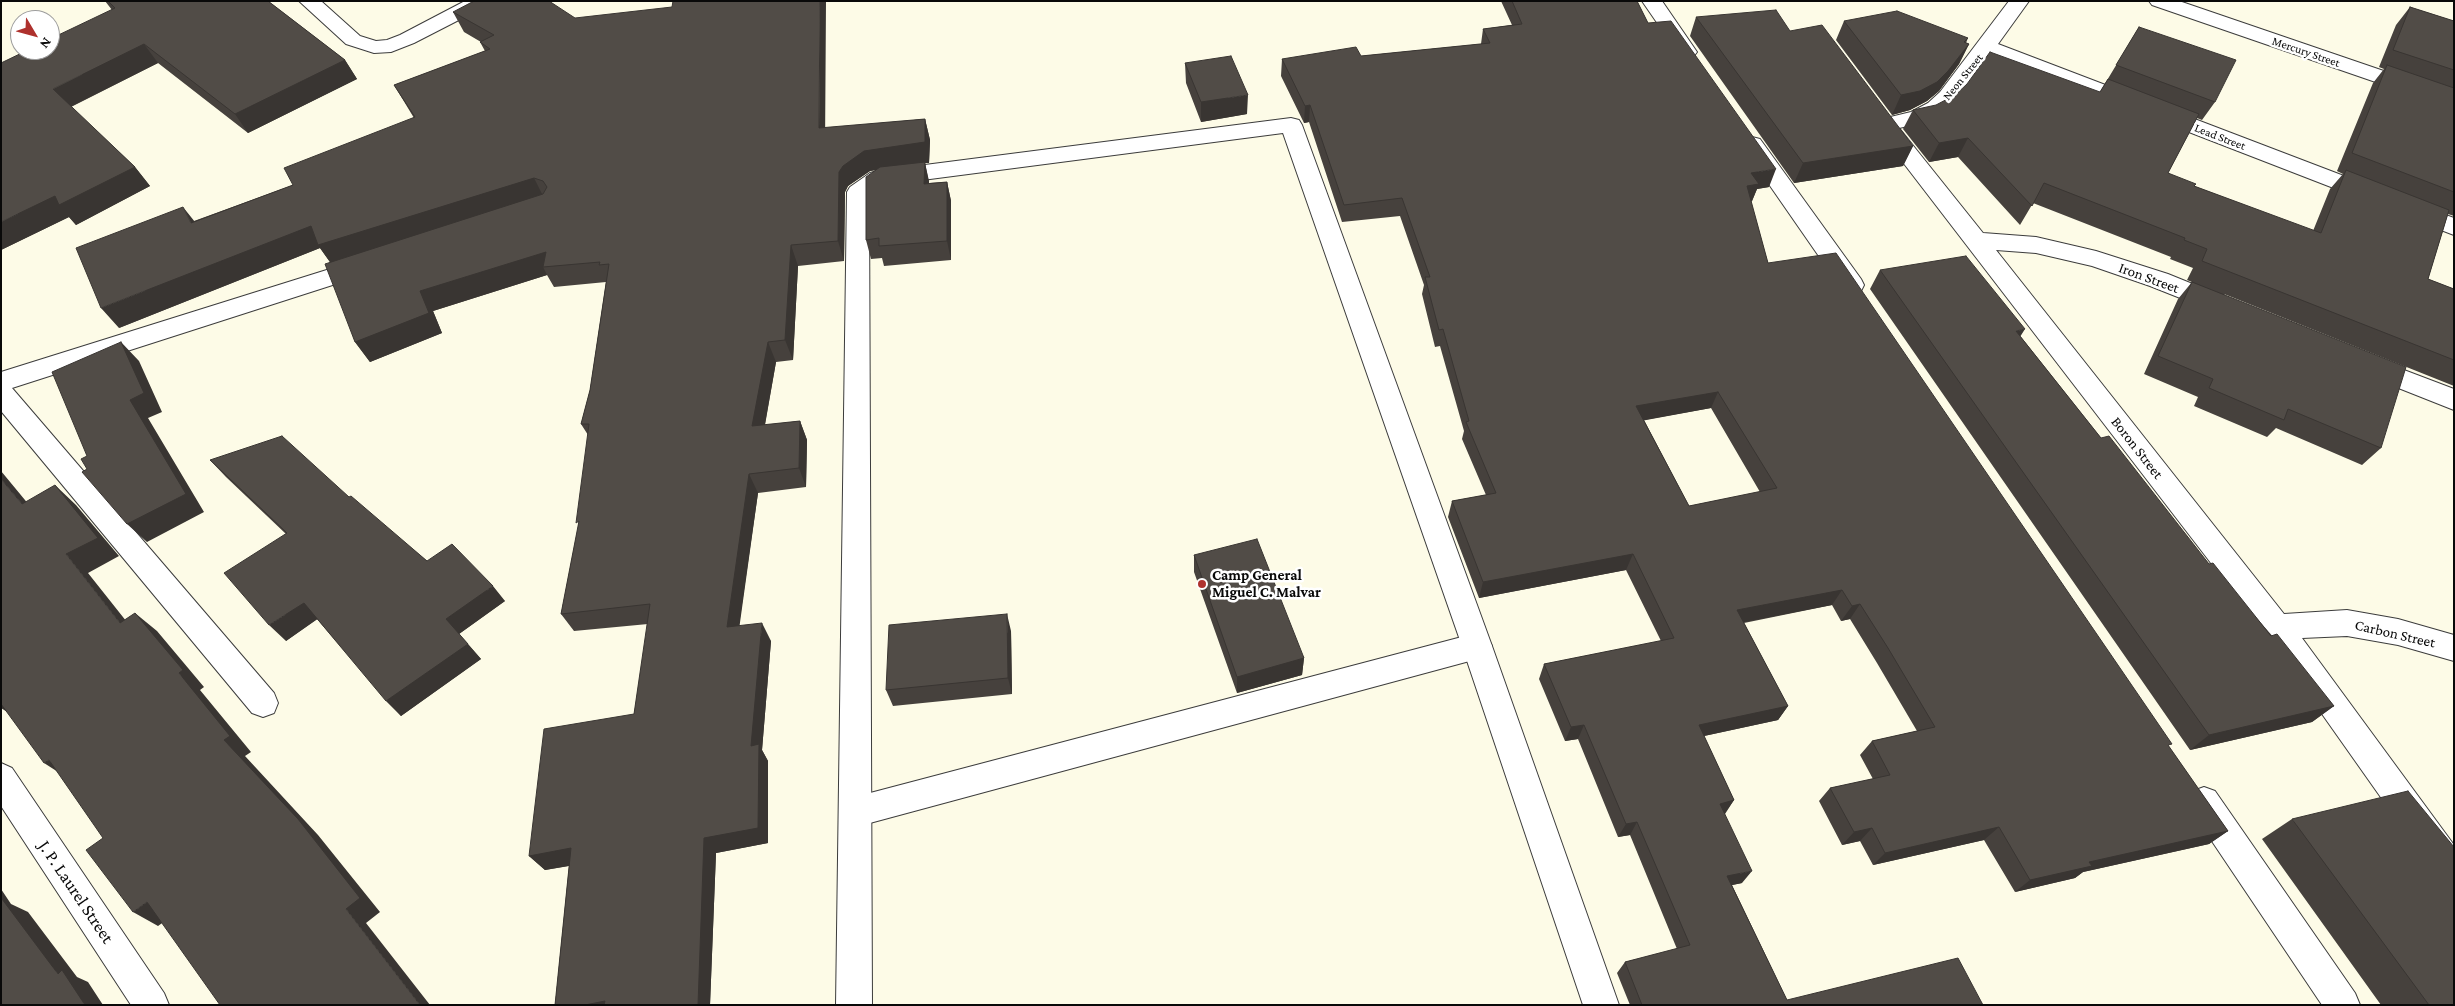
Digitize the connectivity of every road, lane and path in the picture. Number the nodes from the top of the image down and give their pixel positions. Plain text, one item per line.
1 (309, 1) edge
2 (481, 1) edge
3 (1652, 1) edge
4 (2019, 1) edge
5 (2159, 1) edge
6 (1987, 47) junction
7 (1702, 74) edge
8 (2454, 102) edge
9 (1880, 117) joint
10 (1737, 122) edge
11 (2454, 226) edge
12 (1976, 241) junction
13 (386, 259) edge
14 (1864, 302) edge
15 (2242, 314) edge
16 (2343, 355) edge
17 (1, 382) edge
18 (1, 392) edge
19 (2454, 400) edge
20 (2276, 627) junction
21 (1477, 646) junction
22 (2454, 648) edge
23 (263, 703) dead end
24 (1, 778) edge
25 (2192, 784) edge
26 (855, 812) junction
27 (2454, 873) edge
28 (152, 1005) edge
29 (854, 1005) edge
30 (1601, 1005) edge
31 (2343, 1005) edge

1 - 2 street
3 - 7 street
4 - 6 street, Neon Street
5 - 8 street, Mercury Street
6 - 9 street, Neon Street
6 - 11 street, Lead Street
9 - 12 street, Boron Street
10 - 14 street
12 - 15 street, Iron Street
12 - 20 street, Boron Street
13 - 17 street
16 - 19 street
18 - 23 street
20 - 22 street, Carbon Street
20 - 27 street, Boron Street
21 - 26 street
21 - 26 street
21 - 30 street
24 - 28 street, J. P. Laurel Street
25 - 31 street
26 - 29 street

